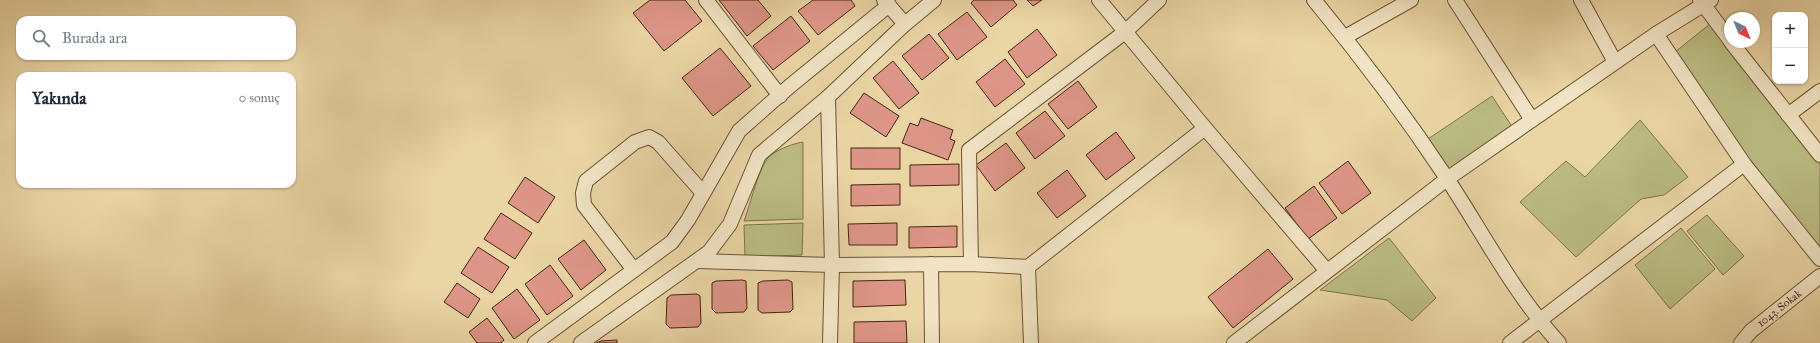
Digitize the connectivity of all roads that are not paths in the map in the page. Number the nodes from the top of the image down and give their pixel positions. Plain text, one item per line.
1 (706, 0) edge
2 (934, 0) edge
3 (1099, 0) edge
4 (1159, 0) edge
5 (1314, 0) edge
6 (1411, 0) edge
7 (1455, 0) edge
8 (1581, 0) edge
9 (1704, 2) edge
10 (887, 3) edge
11 (904, 24) junction
12 (1724, 31) edge
13 (1125, 32) junction
14 (1656, 34) junction
15 (1345, 37) junction
16 (1736, 48) edge
17 (1615, 62) junction
18 (1820, 91) edge
19 (780, 96) junction
20 (828, 97) junction
21 (1788, 116) junction
22 (1532, 120) junction
23 (1205, 128) junction
24 (1820, 155) edge
25 (1744, 164) junction
26 (1447, 179) junction
27 (703, 194) junction
28 (1820, 259) edge
29 (697, 261) junction
30 (931, 264) junction
31 (971, 264) junction
32 (832, 265) junction
33 (1028, 267) junction
34 (634, 270) junction
35 (1327, 271) junction
36 (1820, 276) edge
37 (1539, 321) junction
38 (535, 343) edge
39 (581, 343) edge
40 (830, 343) edge
41 (932, 343) edge
42 (1030, 343) edge
43 (1234, 343) edge
44 (1510, 343) edge
45 (1559, 343) edge
46 (1741, 343) edge

1 - 19 street
2 - 11 street
3 - 13 street
4 - 13 street
5 - 15 street
6 - 15 street
7 - 22 street
8 - 17 street
9 - 12 street
9 - 14 street
10 - 11 street
10 - 19 street
11 - 20 street
13 - 23 street
13 - 31 street
14 - 17 street
14 - 25 street
15 - 26 street
16 - 21 street
17 - 22 street
18 - 21 street
19 - 27 street
20 - 29 street
20 - 32 street
21 - 24 street
22 - 26 street
23 - 33 street
23 - 35 street
25 - 28 street
25 - 37 street
26 - 35 street
26 - 37 street
27 - 34 street
27 - 34 street
29 - 32 street
29 - 39 street
30 - 31 street
30 - 32 street
30 - 41 street
31 - 33 street
32 - 40 street
33 - 42 street
34 - 38 street
35 - 43 street
36 - 46 street, 1043. Sokak
37 - 44 street
37 - 45 street

